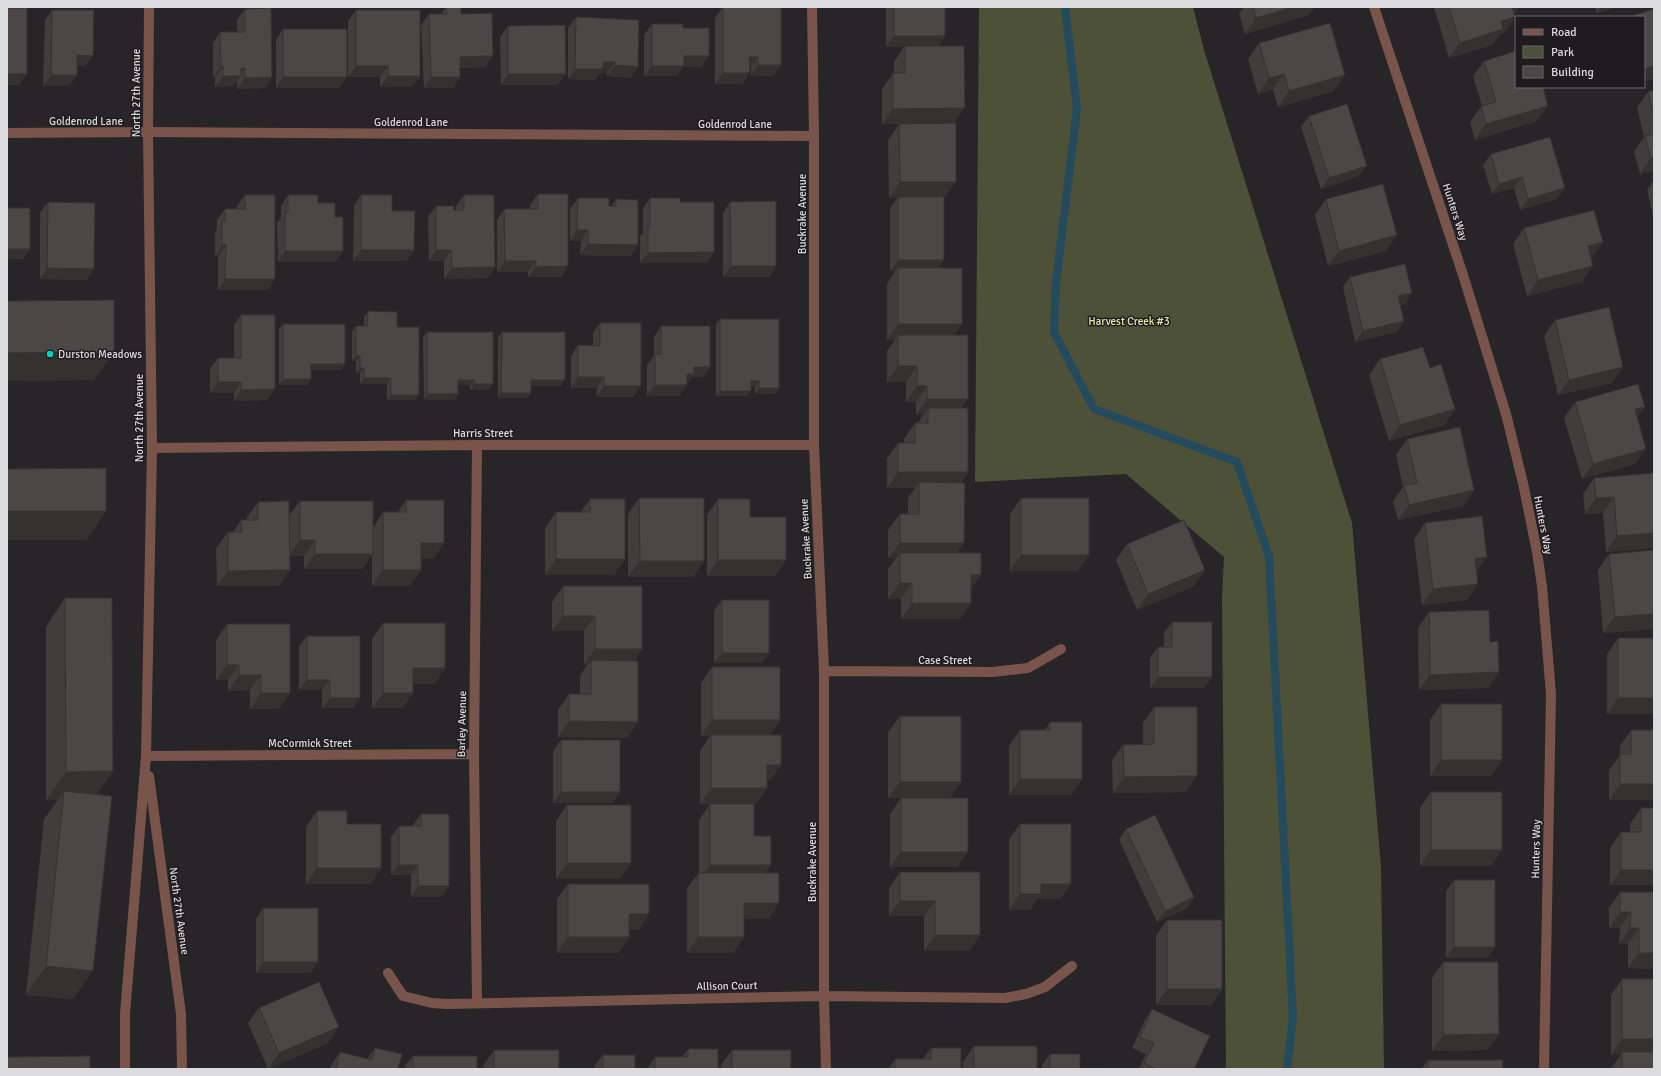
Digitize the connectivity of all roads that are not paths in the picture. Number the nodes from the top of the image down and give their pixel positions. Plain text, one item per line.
1 (149, 7) edge
2 (812, 7) edge
3 (1374, 7) edge
4 (148, 132) junction
5 (7, 133) edge
6 (814, 136) junction
7 (477, 445) junction
8 (814, 445) junction
9 (152, 448) junction
10 (1061, 649) dead end
11 (824, 671) junction
12 (474, 754) junction
13 (146, 756) junction
14 (1072, 966) dead end
15 (388, 973) dead end
16 (824, 996) junction
17 (477, 1003) junction
18 (125, 1069) edge
19 (182, 1069) edge
20 (826, 1069) edge
21 (1544, 1069) edge

1 - 4 street, North 27th Avenue
2 - 6 street, Buckrake Avenue
3 - 21 street, Hunters Way
4 - 5 street, Goldenrod Lane
4 - 6 street, Goldenrod Lane
4 - 9 street, North 27th Avenue
6 - 8 street, Buckrake Avenue
7 - 8 street, Harris Street
7 - 9 street, Harris Street
7 - 12 street, Barley Avenue
8 - 11 street, Buckrake Avenue
9 - 13 street, North 27th Avenue
10 - 11 street, Case Street
11 - 16 street, Buckrake Avenue
12 - 13 street, McCormick Street
12 - 17 street, Barley Avenue
13 - 18 street, North 27th Avenue
13 - 19 street, North 27th Avenue
14 - 16 street, Allison Court
15 - 17 street, Allison Court
16 - 17 street, Allison Court
16 - 20 street, Buckrake Avenue

